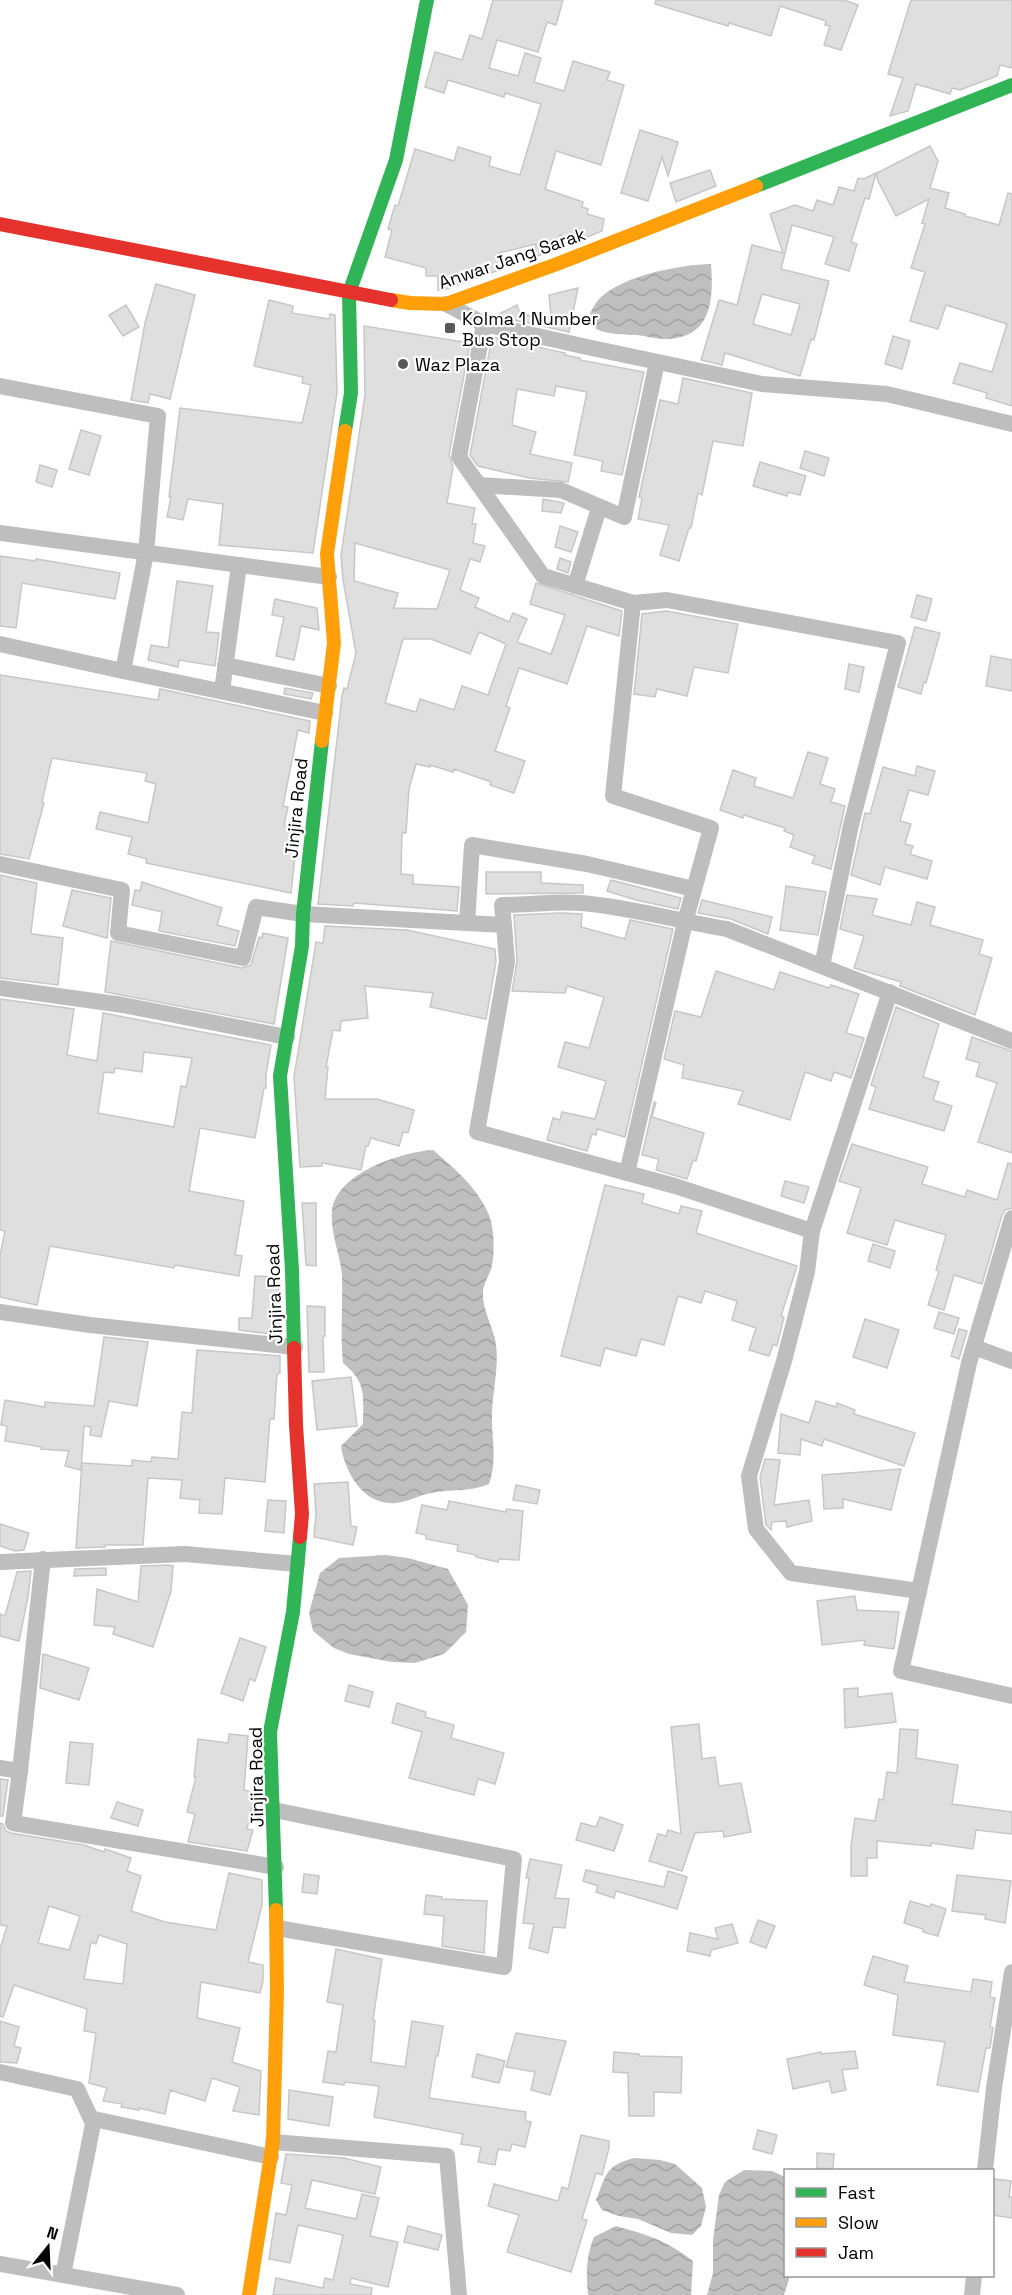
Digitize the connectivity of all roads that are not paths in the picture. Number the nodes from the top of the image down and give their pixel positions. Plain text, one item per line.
1 (427, 0) edge
2 (1012, 85) edge
3 (0, 224) edge
4 (349, 293) junction
5 (446, 304) junction
6 (484, 324) junction
7 (657, 362) junction
8 (0, 386) edge
9 (1012, 424) edge
10 (479, 485) junction
11 (599, 508) junction
12 (0, 533) edge
13 (146, 553) junction
14 (239, 565) junction
15 (329, 577) junction
16 (575, 586) junction
17 (633, 603) junction
18 (0, 644) edge
19 (225, 665) junction
20 (123, 671) junction
21 (329, 686) junction
22 (222, 692) junction
23 (325, 713) junction
24 (0, 864) edge
25 (694, 890) junction
26 (303, 914) junction
27 (467, 922) junction
28 (685, 922) junction
29 (504, 925) junction
30 (822, 966) junction
31 (0, 988) edge
32 (890, 992) junction
33 (287, 1037) junction
34 (1012, 1041) edge
35 (627, 1173) junction
36 (1012, 1218) edge
37 (813, 1231) junction
38 (0, 1312) edge
39 (294, 1347) junction
40 (974, 1347) junction
41 (1012, 1361) edge
42 (43, 1559) junction
43 (0, 1562) edge
44 (297, 1564) junction
45 (920, 1591) junction
46 (1012, 1696) edge
47 (0, 1768) edge
48 (20, 1771) junction
49 (274, 1809) junction
50 (276, 1866) junction
51 (277, 1928) junction
52 (1012, 1972) edge
53 (0, 2072) edge
54 (93, 2123) junction
55 (272, 2149) junction
56 (985, 2169) edge
57 (0, 2264) edge
58 (63, 2275) junction
59 (974, 2277) edge
60 (177, 2295) edge
61 (249, 2295) edge
62 (459, 2295) edge
63 (972, 2295) edge

1 - 4 street
2 - 5 street, Anwar Jang Sarak
3 - 4 street, Anwar Jang Sarak
4 - 5 street, Anwar Jang Sarak
4 - 15 street, Jinjira Road
5 - 6 street
6 - 7 street
6 - 10 street
7 - 9 street
7 - 11 street
8 - 13 street
10 - 11 street
10 - 16 street
11 - 16 street
12 - 13 street
13 - 14 street
13 - 20 street
14 - 15 street
14 - 19 street
15 - 21 street, Jinjira Road
16 - 17 street
17 - 25 street
17 - 30 street
18 - 20 street
19 - 21 street
19 - 22 street
20 - 22 street
21 - 23 street, Jinjira Road
22 - 23 street
23 - 26 street, Jinjira Road
24 - 26 street
25 - 27 street
25 - 28 street
26 - 27 street
26 - 33 street, Jinjira Road
27 - 29 street
28 - 29 street
28 - 30 street
28 - 35 street
29 - 35 street
30 - 32 street
31 - 33 street
32 - 34 street
32 - 37 street
33 - 39 street, Jinjira Road
35 - 37 street
36 - 40 street
37 - 45 street
38 - 39 street
39 - 44 street, Jinjira Road
40 - 41 street
40 - 45 street
42 - 43 street
42 - 44 street
42 - 48 street
44 - 49 street, Jinjira Road
45 - 46 street
47 - 48 street
48 - 50 street
49 - 50 street, Jinjira Road
49 - 51 street
50 - 51 street, Jinjira Road
51 - 55 street, Jinjira Road
52 - 56 street
53 - 54 street
54 - 55 street
54 - 58 street
55 - 61 street, Jinjira Road
55 - 62 street
57 - 58 street
58 - 60 street
59 - 63 street

